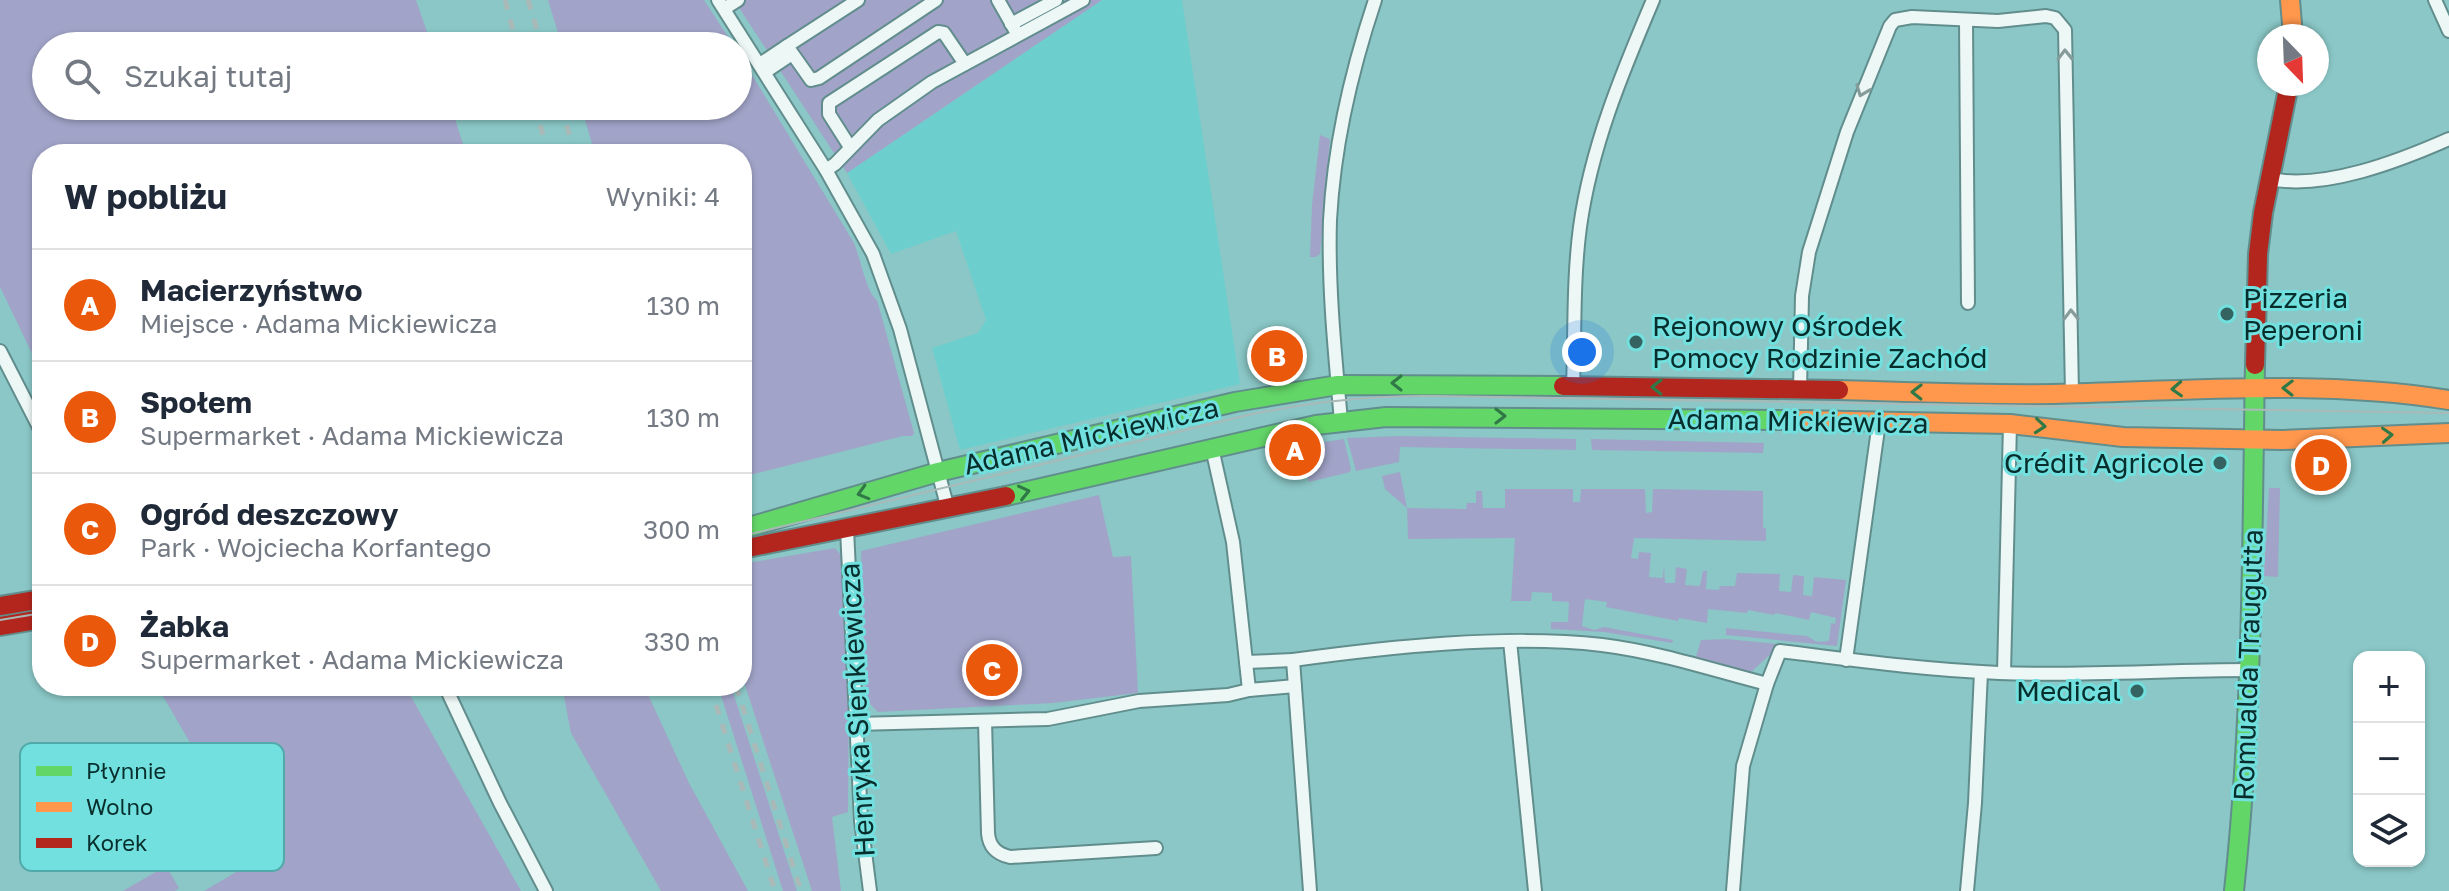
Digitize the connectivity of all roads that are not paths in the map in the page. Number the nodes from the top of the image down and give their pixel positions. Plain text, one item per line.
1 (738, 0) edge
2 (858, 0) edge
3 (936, 0) edge
4 (998, 0) edge
5 (1056, 0) edge
6 (1083, 0) edge
7 (1375, 0) edge
8 (1653, 0) edge
9 (2290, 0) edge
10 (2435, 0) edge
11 (721, 4) edge
12 (1966, 21) junction
13 (1011, 24) junction
14 (2292, 24) edge
15 (2449, 31) edge
16 (739, 32) edge
17 (1019, 36) junction
18 (790, 50) junction
19 (752, 52) edge
20 (965, 64) junction
21 (762, 68) junction
22 (2287, 96) edge
23 (2449, 139) edge
24 (850, 147) junction
25 (826, 170) junction
26 (2270, 179) junction
27 (1968, 303) dead end
28 (0, 351) edge
29 (1338, 385) junction
30 (1573, 386) junction
31 (2254, 388) junction
32 (1800, 390) junction
33 (2072, 393) junction
34 (2449, 400) edge
35 (32, 413) edge
36 (1341, 421) junction
37 (1879, 422) junction
38 (2010, 424) junction
39 (2449, 433) edge
40 (2253, 439) junction
41 (1212, 448) junction
42 (938, 472) junction
43 (948, 509) junction
44 (752, 526) edge
45 (847, 529) junction
46 (752, 547) edge
47 (32, 601) edge
48 (0, 606) edge
49 (32, 621) edge
50 (0, 626) edge
51 (1510, 641) junction
52 (1293, 660) junction
53 (1846, 660) junction
54 (1246, 662) junction
55 (2251, 670) junction
56 (1981, 672) junction
57 (2004, 673) junction
58 (1767, 684) junction
59 (1295, 686) junction
60 (1249, 690) junction
61 (450, 696) edge
62 (985, 721) junction
63 (856, 724) junction
64 (1156, 848) dead end
65 (546, 891) edge
66 (870, 891) edge
67 (1310, 891) edge
68 (1535, 891) edge
69 (1733, 891) edge
70 (1967, 891) edge
71 (2234, 891) edge

1 - 11 street
2 - 18 street
3 - 18 street
4 - 13 street
5 - 13 street
6 - 17 street
7 - 29 street
8 - 30 street
9 - 14 street
10 - 15 street
11 - 16 street
12 - 27 street
12 -> 32 street
33 -> 12 street
13 - 17 street
17 - 20 street
18 - 21 street
19 - 21 street
20 - 24 street
20 - 24 street
21 - 25 street
22 - 26 street
23 - 26 street
24 - 25 street
25 - 42 street
26 - 31 street
28 - 35 street
30 -> 29 street, Adama Mickiewicza
29 - 36 street
29 - 42 street, Adama Mickiewicza
32 -> 30 street, Adama Mickiewicza
31 -> 33 street, Adama Mickiewicza
34 -> 31 street, Adama Mickiewicza
31 - 40 street
33 -> 32 street, Adama Mickiewicza
36 -> 37 street, Adama Mickiewicza
36 - 41 street, Adama Mickiewicza
37 - 38 street, Adama Mickiewicza
37 - 53 street
38 -> 40 street, Adama Mickiewicza
38 - 57 street
40 -> 39 street, Adama Mickiewicza
40 - 55 street, Romualda Traugutta
43 -> 41 street, Adama Mickiewicza
41 - 54 street
42 - 43 street, Adama Mickiewicza
42 -> 44 street, Adama Mickiewicza
43 - 45 street, Adama Mickiewicza
45 - 46 street, Adama Mickiewicza
45 - 63 street, Henryka Sienkiewicza
47 - 48 street
49 - 50 street
51 - 52 street
51 - 58 street
51 - 68 street
52 - 54 street
52 - 59 street
53 - 56 street
53 - 58 street
54 - 60 street
55 - 57 street
55 - 71 street, Romualda Traugutta
56 - 57 street
56 - 70 street
58 - 69 street
59 - 60 street
59 - 67 street
60 - 62 street
61 - 65 street
62 - 63 street
62 - 64 street
63 - 66 street, Henryka Sienkiewicza

